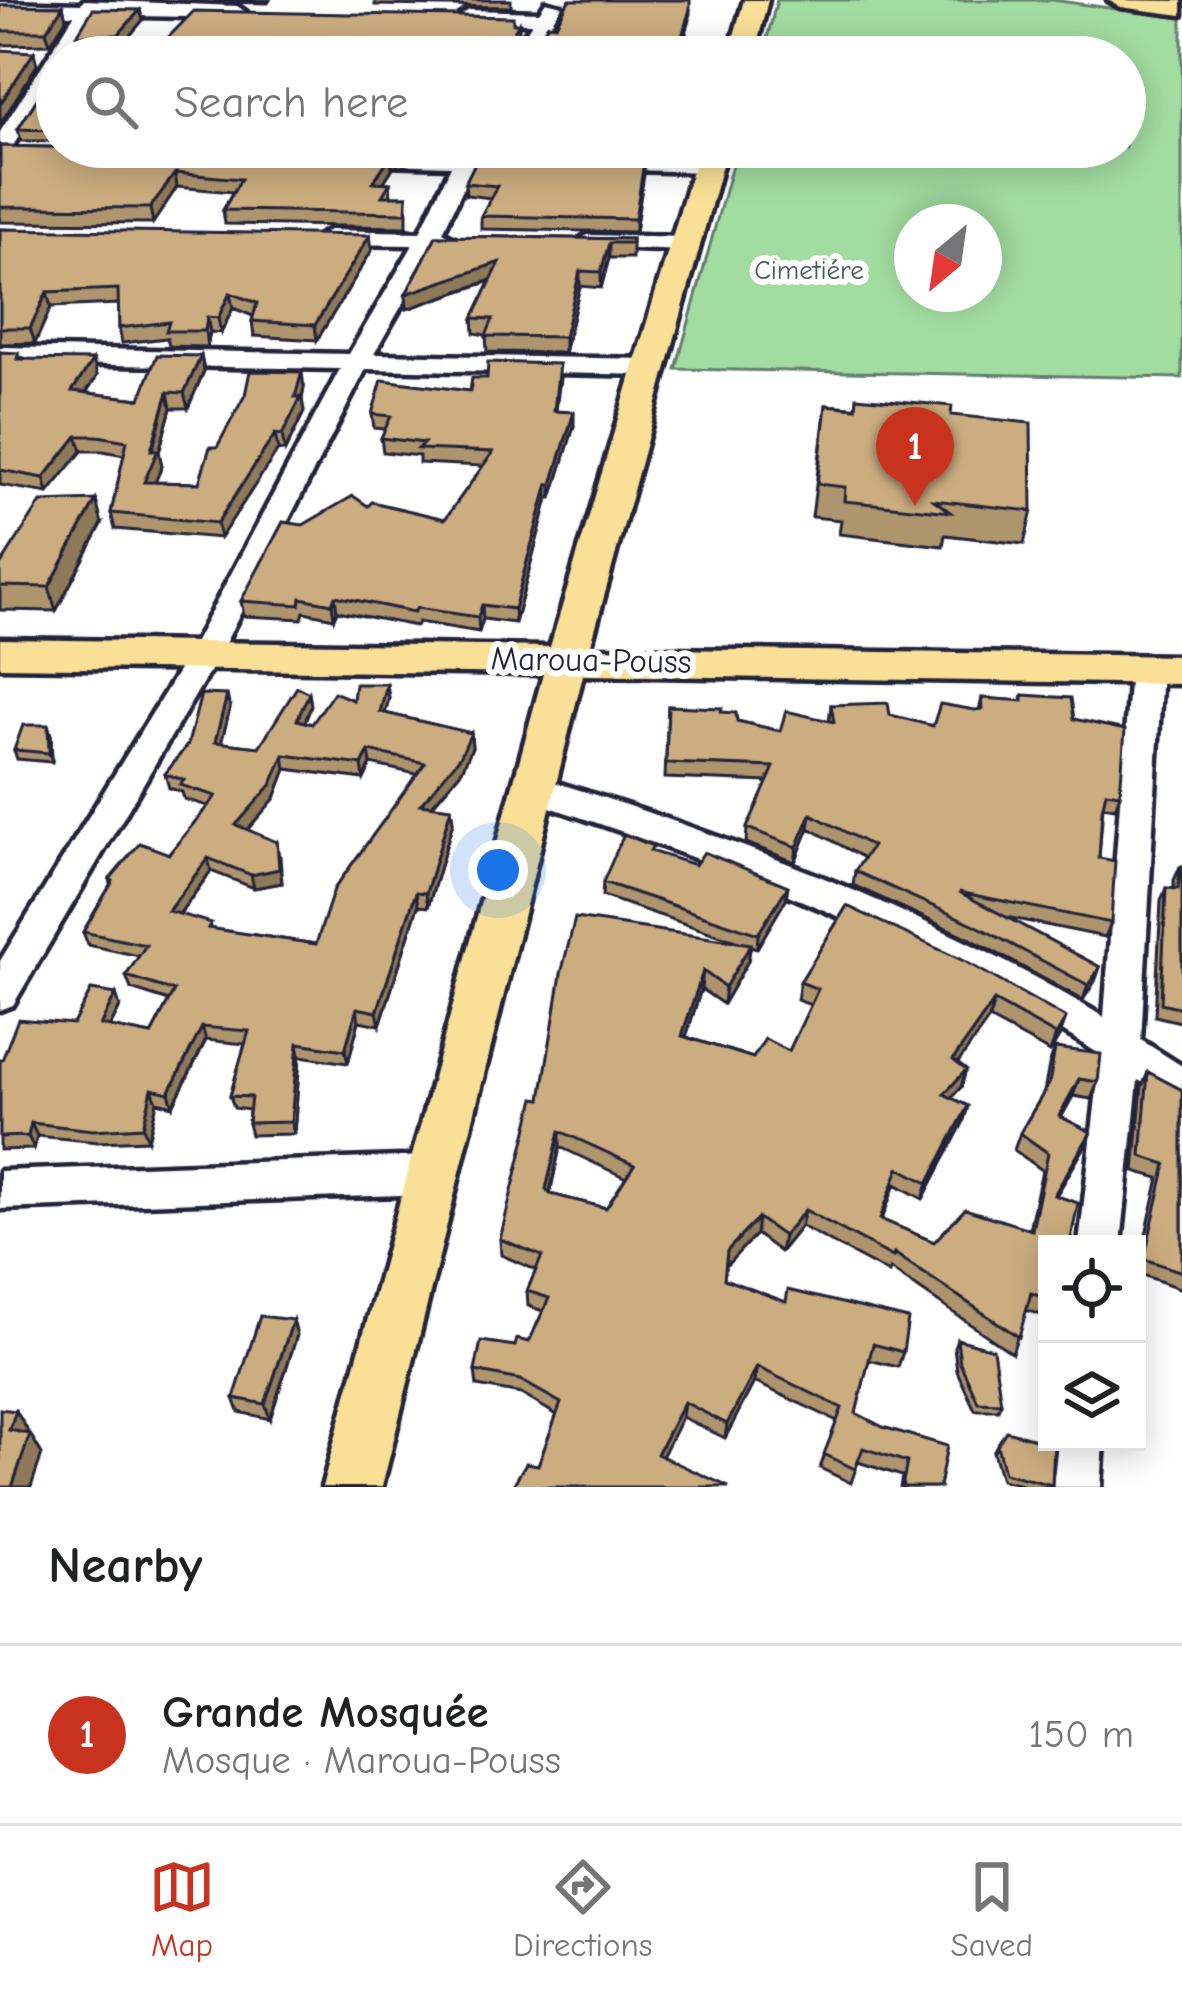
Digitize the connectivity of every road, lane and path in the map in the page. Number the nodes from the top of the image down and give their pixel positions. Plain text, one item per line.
1 (756, 0) edge
2 (1120, 0) edge
3 (90, 5) edge
4 (0, 8) edge
5 (1182, 8) edge
6 (551, 9) edge
7 (270, 13) edge
8 (453, 16) edge
9 (64, 36) edge
10 (533, 36) edge
11 (747, 36) edge
12 (36, 84) edge
13 (8, 150) edge
14 (461, 168) edge
15 (707, 168) edge
16 (311, 237) edge
17 (428, 239) junction
18 (476, 240) edge
19 (569, 242) edge
20 (687, 244) junction
21 (0, 355) edge
22 (357, 362) junction
23 (650, 367) junction
24 (0, 653) edge
25 (203, 655) junction
26 (567, 658) junction
27 (1164, 669) edge
28 (535, 789) junction
29 (0, 994) edge
30 (1122, 1049) junction
31 (1182, 1087) edge
32 (430, 1175) junction
33 (0, 1190) edge
34 (1101, 1235) edge
35 (1080, 1451) edge
36 (352, 1487) edge
37 (1077, 1487) edge

1 - 11 main road
2 - 5 main road
3 - 4 street
3 - 7 street
3 - 9 street
6 - 8 street
6 - 10 street
12 - 13 street
14 - 17 street
15 - 20 main road
16 - 17 street
17 - 18 street
17 - 22 street
19 - 20 street
20 - 23 main road
21 - 22 street
22 - 23 street
22 - 25 street
23 - 26 main road
24 - 25 main road, Maroua-Pouss
25 - 26 main road, Maroua-Pouss
25 - 29 street
26 - 27 main road, Maroua-Pouss
26 - 28 main road
27 - 30 street
28 - 30 street
28 - 32 main road
30 - 31 street
30 - 34 street
32 - 33 street
32 - 36 main road
35 - 37 street

